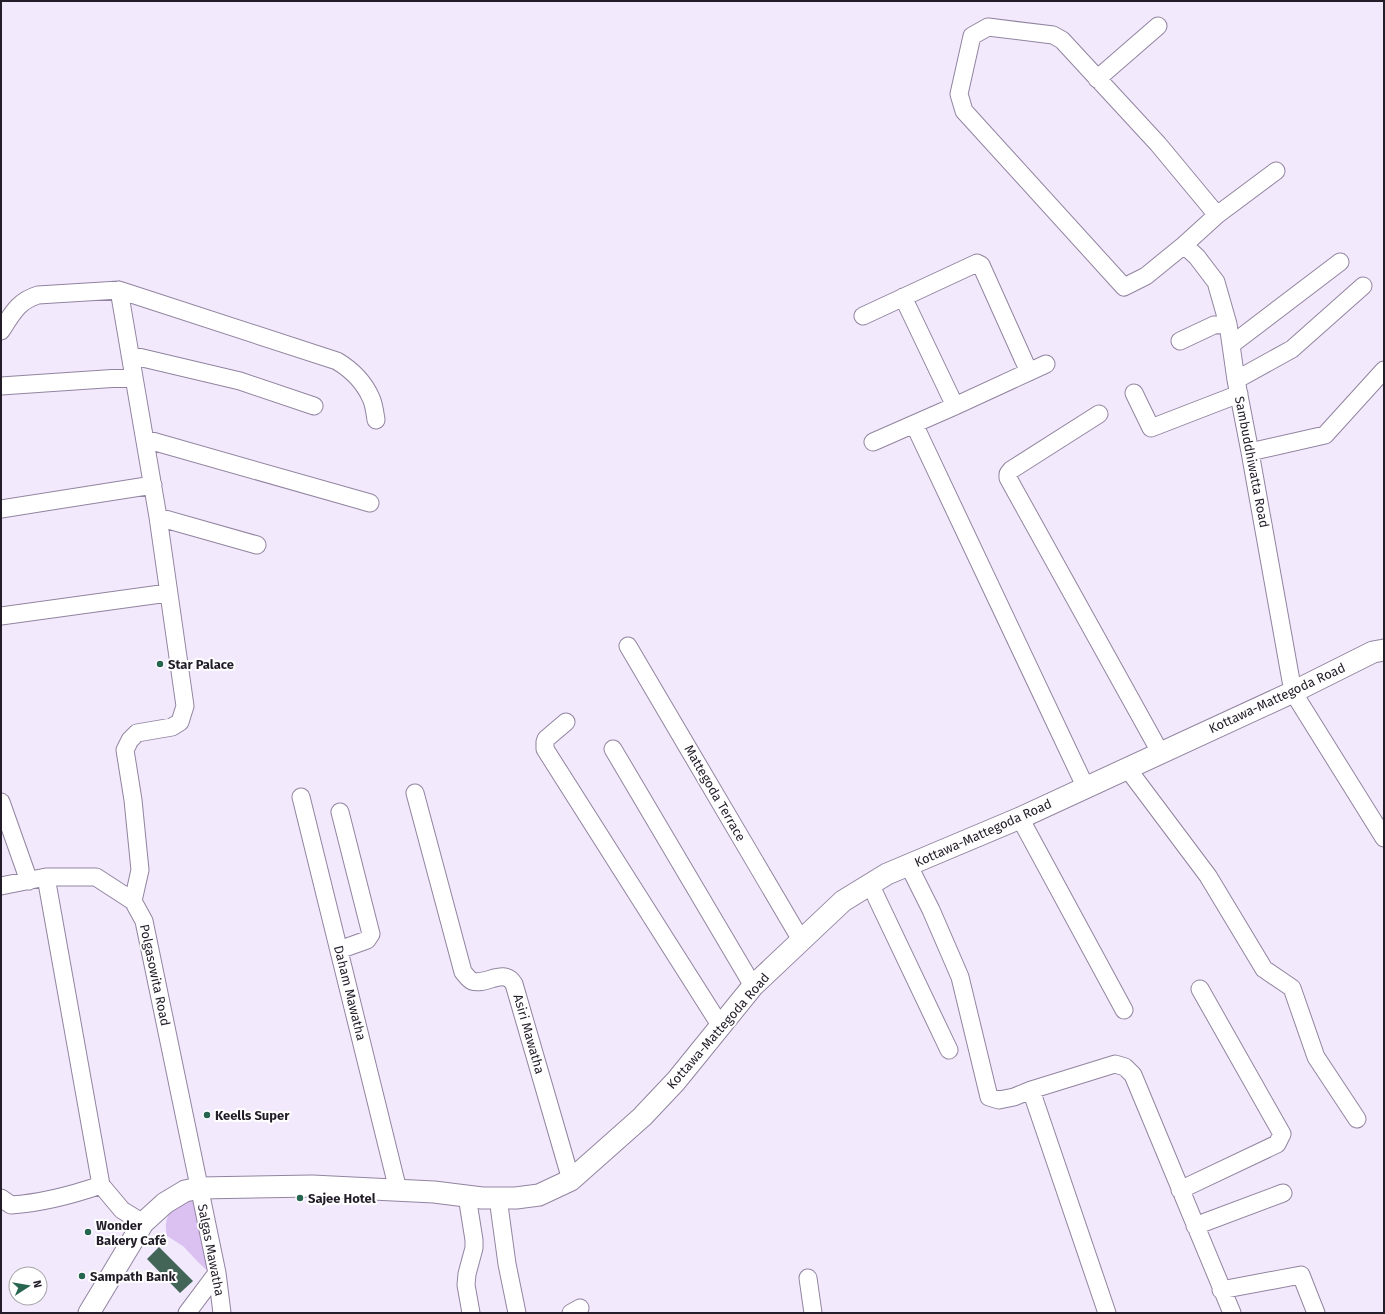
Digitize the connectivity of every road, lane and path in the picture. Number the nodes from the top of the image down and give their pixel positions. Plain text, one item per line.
1 (1158, 26) dead end
2 (1097, 79) junction
3 (1276, 172) dead end
4 (1216, 215) junction
5 (1184, 245) junction
6 (1340, 262) dead end
7 (1362, 286) dead end
8 (119, 290) junction
9 (903, 297) junction
10 (863, 316) dead end
11 (1228, 324) junction
12 (1, 331) edge
13 (1180, 341) dead end
14 (1231, 345) junction
15 (130, 355) junction
16 (1046, 364) dead end
17 (1384, 370) edge
18 (1029, 372) junction
19 (134, 377) junction
20 (1, 386) edge
21 (1237, 387) junction
22 (1134, 393) dead end
23 (314, 406) dead end
24 (955, 406) junction
25 (1099, 414) dead end
26 (376, 420) dead end
27 (914, 424) junction
28 (145, 439) junction
29 (873, 442) dead end
30 (1250, 452) junction
31 (153, 485) junction
32 (370, 503) dead end
33 (1, 509) edge
34 (158, 517) junction
35 (257, 545) dead end
36 (168, 594) junction
37 (1, 616) edge
38 (628, 646) dead end
39 (1384, 650) edge
40 (1293, 692) junction
41 (566, 722) dead end
42 (613, 749) dead end
43 (1160, 752) junction
44 (1127, 768) junction
45 (1085, 786) junction
46 (415, 793) dead end
47 (301, 797) dead end
48 (1, 802) edge
49 (340, 812) dead end
50 (1020, 818) junction
51 (1384, 838) edge
52 (909, 866) junction
53 (46, 877) junction
54 (29, 881) junction
55 (870, 884) junction
56 (1, 886) edge
57 (133, 901) junction
58 (801, 940) junction
59 (339, 950) junction
60 (753, 986) junction
61 (1200, 989) dead end
62 (1124, 1010) dead end
63 (720, 1025) junction
64 (950, 1050) dead end
65 (1031, 1090) junction
66 (1357, 1119) dead end
67 (571, 1180) junction
68 (101, 1185) junction
69 (199, 1188) junction
70 (398, 1190) junction
71 (1180, 1190) junction
72 (1283, 1193) dead end
73 (467, 1196) junction
74 (1, 1198) edge
75 (498, 1198) junction
76 (143, 1223) junction
77 (1195, 1226) junction
78 (217, 1273) junction
79 (808, 1278) dead end
80 (1222, 1290) junction
81 (89, 1313) edge
82 (187, 1313) edge
83 (222, 1313) edge
84 (472, 1313) edge
85 (517, 1313) edge
86 (813, 1313) edge
87 (1107, 1313) edge
88 (1232, 1313) edge
89 (1316, 1313) edge

1 - 2 street
2 - 4 street
2 - 5 street
3 - 4 street
4 - 5 street
5 - 11 street, Sambuddhiwatta Road
6 - 14 street
7 - 21 street
8 - 12 street
8 - 15 street
8 - 26 street
9 - 10 street
9 - 18 street
9 - 24 street
11 - 13 street
11 - 14 street, Sambuddhiwatta Road
14 - 21 street, Sambuddhiwatta Road
15 - 19 street
15 - 23 street
16 - 18 street
17 - 30 street
18 - 24 street
19 - 20 street
19 - 28 street
21 - 22 street
21 - 30 street, Sambuddhiwatta Road
24 - 27 street
25 - 43 street
27 - 29 street
27 - 45 street
28 - 31 street
28 - 32 street
30 - 40 street, Sambuddhiwatta Road
31 - 33 street
31 - 34 street
34 - 35 street
34 - 36 street
36 - 37 street
36 - 57 street
38 - 58 street, Mattegoda Terrace
39 - 40 main road, Kottawa-Mattegoda Road
40 - 43 main road, Kottawa-Mattegoda Road
40 - 51 street
41 - 63 street
42 - 60 street
43 - 44 main road, Kottawa-Mattegoda Road
44 - 45 main road, Kottawa-Mattegoda Road
44 - 66 street
45 - 50 main road, Kottawa-Mattegoda Road
46 - 67 street, Asiri Mawatha
47 - 59 street, Daham Mawatha
48 - 54 street
49 - 59 street
50 - 52 main road, Kottawa-Mattegoda Road
50 - 62 street
52 - 55 main road, Kottawa-Mattegoda Road
52 - 65 street
53 - 54 street, Polgasowita Road
53 - 57 street, Polgasowita Road
53 - 68 street
54 - 56 street, Polgasowita Road
55 - 58 main road, Kottawa-Mattegoda Road
55 - 64 street
57 - 69 street, Polgasowita Road
58 - 60 main road, Kottawa-Mattegoda Road
59 - 70 street, Daham Mawatha
60 - 63 main road, Kottawa-Mattegoda Road
61 - 71 street
63 - 67 main road, Kottawa-Mattegoda Road
65 - 71 street
65 - 87 street
67 - 75 main road, Kottawa-Mattegoda Road
68 - 74 street
68 - 76 street
69 - 70 main road, Kottawa-Mattegoda Road
69 - 76 main road, Kottawa-Mattegoda Road
69 - 78 street, Salgas Mawatha
70 - 73 main road, Kottawa-Mattegoda Road
71 - 77 street
72 - 77 street
73 - 75 main road, Kottawa-Mattegoda Road
73 - 84 street
75 - 85 street
76 - 81 main road, Kottawa-Mattegoda Road
77 - 80 street
78 - 82 street
78 - 83 street, Salgas Mawatha
79 - 86 street
80 - 88 street
80 - 89 street

